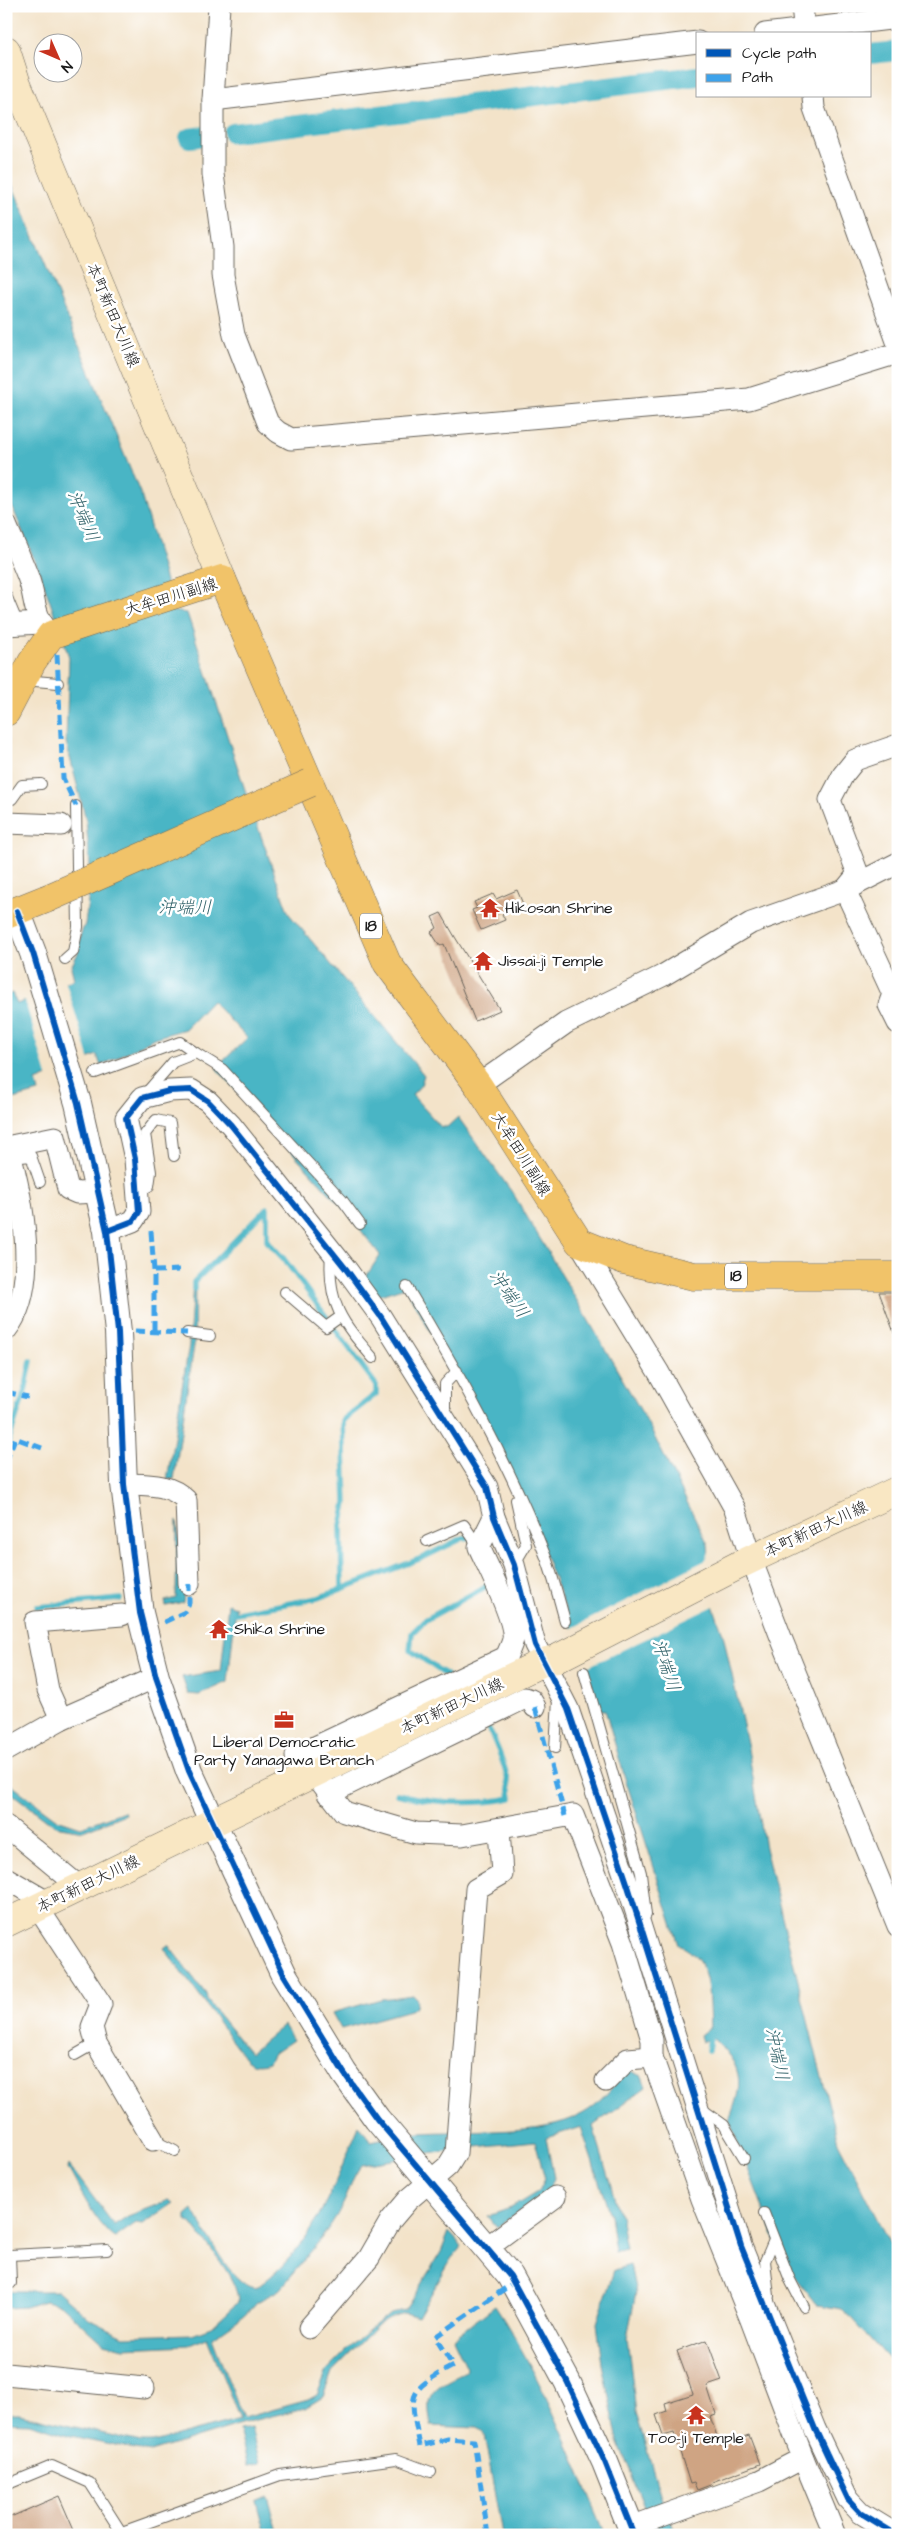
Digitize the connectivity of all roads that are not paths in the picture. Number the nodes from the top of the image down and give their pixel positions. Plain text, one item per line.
1 (218, 6) edge
2 (802, 6) edge
3 (898, 18) edge
4 (805, 31) edge
5 (792, 32) edge
6 (696, 42) edge
7 (6, 50) edge
8 (813, 98) edge
9 (213, 100) junction
10 (898, 344) edge
11 (898, 353) edge
12 (6, 525) edge
13 (218, 581) junction
14 (6, 595) edge
15 (12, 625) edge
16 (45, 629) junction
17 (23, 680) junction
18 (58, 683) dead end
19 (6, 712) edge
20 (898, 744) edge
21 (310, 783) junction
22 (41, 784) dead end
23 (6, 799) edge
24 (76, 806) dead end
25 (6, 823) edge
26 (68, 825) junction
27 (898, 864) edge
28 (845, 890) junction
29 (11, 913) edge
30 (65, 959) dead end
31 (898, 1023) edge
32 (196, 1053) junction
33 (95, 1073) dead end
34 (478, 1085) junction
35 (142, 1098) junction
36 (8, 1151) edge
37 (174, 1156) dead end
38 (40, 1182) dead end
39 (98, 1192) junction
40 (138, 1192) junction
41 (360, 1224) dead end
42 (107, 1231) junction
43 (579, 1242) junction
44 (332, 1251) junction
45 (898, 1276) edge
46 (407, 1287) dead end
47 (285, 1292) dead end
48 (340, 1316) junction
49 (6, 1330) edge
50 (187, 1333) dead end
51 (210, 1336) dead end
52 (373, 1358) dead end
53 (457, 1371) junction
54 (446, 1421) junction
55 (510, 1474) junction
56 (124, 1484) junction
57 (898, 1490) edge
58 (494, 1518) junction
59 (427, 1541) dead end
60 (479, 1547) junction
61 (745, 1562) junction
62 (514, 1564) junction
63 (189, 1584) dead end
64 (122, 1615) dead end
65 (566, 1620) dead end
66 (549, 1660) junction
67 (584, 1672) dead end
68 (156, 1677) junction
69 (558, 1694) junction
70 (535, 1707) dead end
71 (61, 1720) junction
72 (555, 1748) dead end
73 (6, 1750) edge
74 (314, 1782) junction
75 (214, 1823) junction
76 (6, 1826) edge
77 (499, 1829) junction
78 (583, 1835) junction
79 (6, 1878) edge
80 (628, 1886) junction
81 (81, 1888) junction
82 (44, 1905) junction
83 (640, 1922) junction
84 (6, 1923) edge
85 (898, 1926) edge
86 (96, 2043) junction
87 (75, 2054) dead end
88 (681, 2055) junction
89 (653, 2060) junction
90 (606, 2082) dead end
91 (695, 2104) junction
92 (153, 2140) joint
93 (176, 2152) dead end
94 (744, 2158) dead end
95 (430, 2180) junction
96 (555, 2197) dead end
97 (764, 2212) dead end
98 (774, 2240) junction
99 (486, 2247) junction
100 (107, 2250) dead end
101 (6, 2284) edge
102 (804, 2307) dead end
103 (772, 2325) junction
104 (309, 2328) dead end
105 (6, 2374) edge
106 (144, 2388) dead end
107 (815, 2429) junction
108 (803, 2458) junction
109 (431, 2472) dead end
110 (6, 2485) edge
111 (817, 2488) junction
112 (637, 2528) edge
113 (123, 2533) edge
114 (835, 2535) edge
115 (897, 2535) edge

1 - 9 street
2 - 4 street
3 - 4 street
4 - 5 street
6 - 9 street
7 - 13 main road, 本町新田大川線
8 - 10 street
9 - 11 street
12 - 16 street
13 - 16 main road, 大牟田川副線
13 - 21 main road, 大牟田川副線 / 18
14 - 15 lane
15 - 16 street
16 - 17 main road
17 - 18 lane
17 - 19 main road
20 - 28 street
21 - 29 main road, bridge
21 - 34 main road, 大牟田川副線 / 18
22 - 23 lane
24 - 26 lane
25 - 26 street
26 - 30 lane
27 - 28 street
28 - 31 street
28 - 34 street
29 - 39 street
32 - 33 lane
32 - 35 lane
32 - 41 lane
34 - 43 main road, 大牟田川副線 / 18
35 - 40 street
35 - 44 street
36 - 38 lane
36 - 39 street
36 - 49 street
37 - 40 lane
39 - 42 street
40 - 42 street
42 - 56 street
43 - 45 main road, 18
43 - 61 street
44 - 48 lane
44 - 54 street
46 - 53 lane
47 - 48 lane
48 - 52 lane
50 - 51 lane
53 - 54 lane
53 - 55 lane
54 - 58 street
55 - 62 lane
55 - 65 lane
56 - 63 street
56 - 68 street
57 - 61 main road, 本町新田大川線
58 - 60 street
58 - 62 street
59 - 60 lane
60 - 74 street
61 - 66 main road, 本町新田大川線, bridge
61 - 85 street
62 - 66 street
64 - 71 street
66 - 69 street
66 - 74 main road, 本町新田大川線
67 - 83 lane
68 - 71 street
68 - 75 street
69 - 72 lane
69 - 80 street
70 - 74 street
71 - 73 street
74 - 75 main road, 本町新田大川線
74 - 77 street
75 - 81 main road, 本町新田大川線
75 - 95 street
76 - 81 street
77 - 78 street
77 - 95 street
78 - 80 street
78 - 89 street
79 - 82 street
80 - 83 street
81 - 82 main road, 本町新田大川線
82 - 84 main road, 本町新田大川線
82 - 86 street
83 - 88 street
86 - 87 lane
86 - 92 street
88 - 89 street
88 - 91 street
89 - 90 street
89 - 108 street
91 - 94 lane
91 - 103 street
92 - 93 lane
95 - 99 street
95 - 104 street
96 - 99 street
97 - 98 lane
98 - 102 lane
98 - 103 lane
99 - 112 street
100 - 101 lane
103 - 107 street
105 - 106 street
107 - 111 street
107 - 115 street
108 - 111 street
108 - 112 street
109 - 113 lane
110 - 113 lane
111 - 114 street

